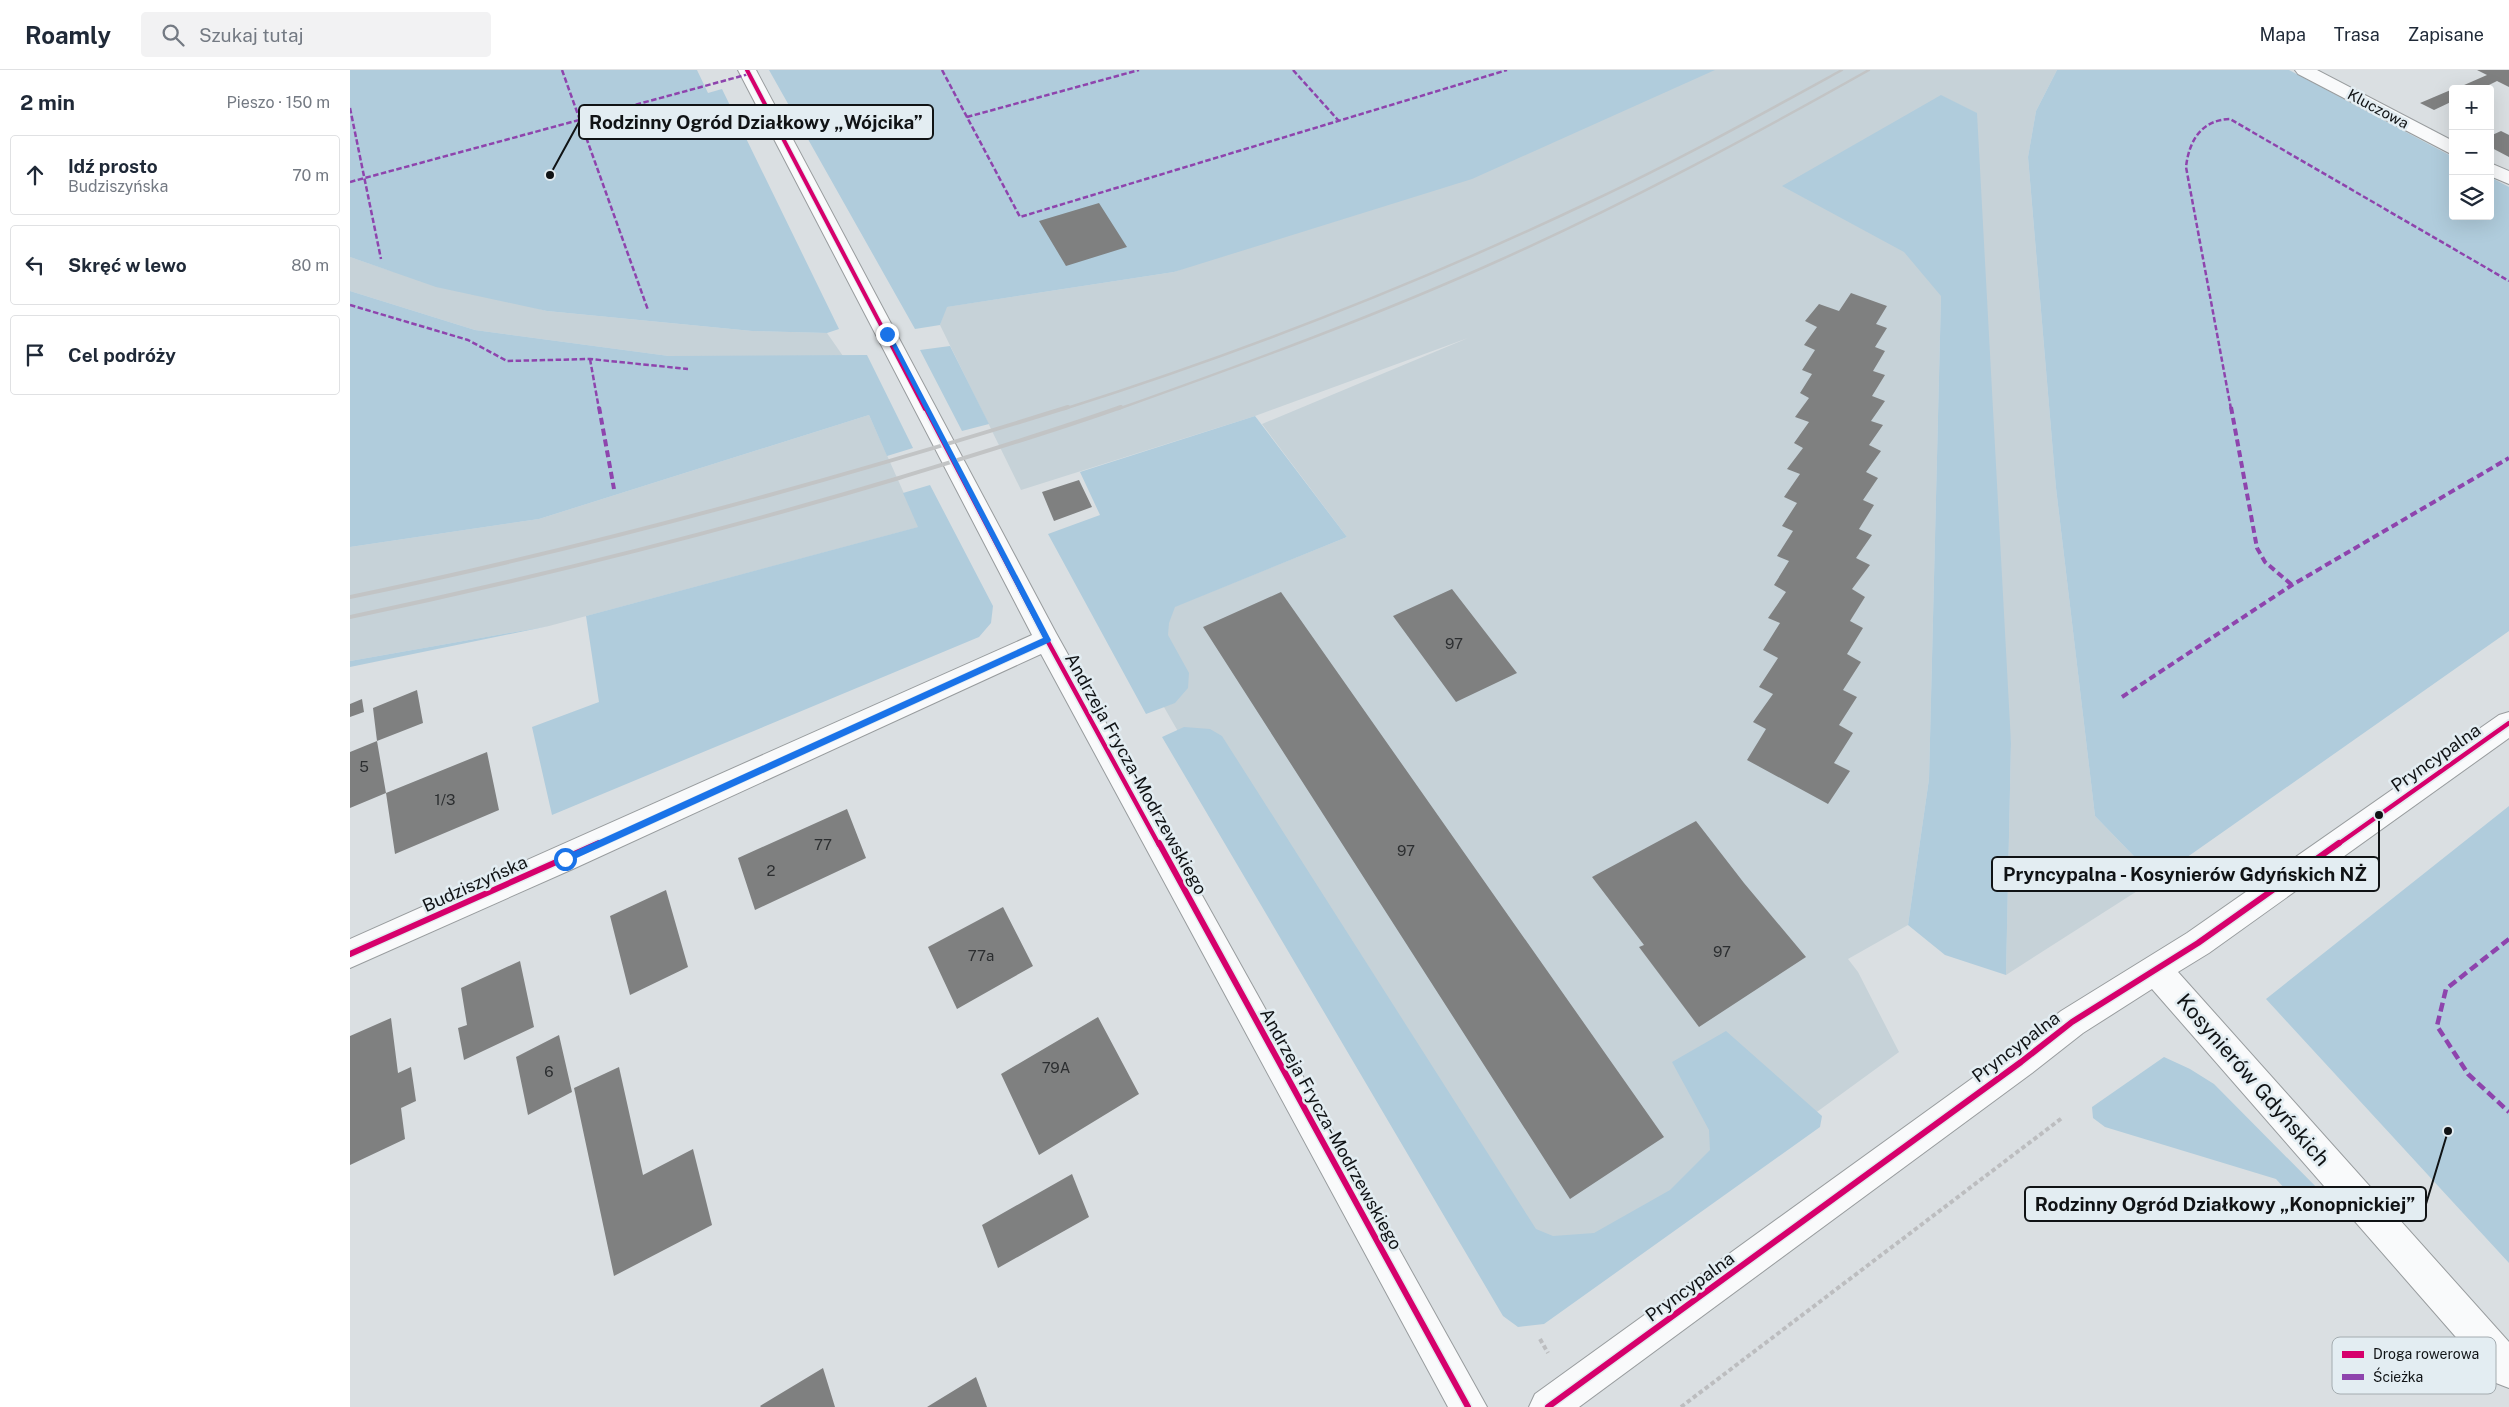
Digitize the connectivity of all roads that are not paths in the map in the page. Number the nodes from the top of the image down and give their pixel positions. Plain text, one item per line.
1 (747, 70) edge
2 (2304, 70) edge
3 (2449, 147) edge
4 (2494, 170) edge
5 (2509, 178) edge
6 (1047, 640) junction
7 (2509, 723) edge
8 (350, 954) edge
9 (2156, 970) junction
10 (2480, 1337) edge
11 (2496, 1355) edge
12 (2509, 1370) edge
13 (1468, 1407) edge
14 (1548, 1407) edge

1 - 6 street, Andrzeja Frycza-Modrzewskiego
2 - 3 street, Kluczowa
4 - 5 street
6 - 8 street, Budziszyńska
6 - 13 street, Andrzeja Frycza-Modrzewskiego
7 - 9 street, Pryncypalna
9 - 10 street, Kosynierów Gdyńskich
9 - 14 street, Pryncypalna
11 - 12 street, Kosynierów Gdyńskich

